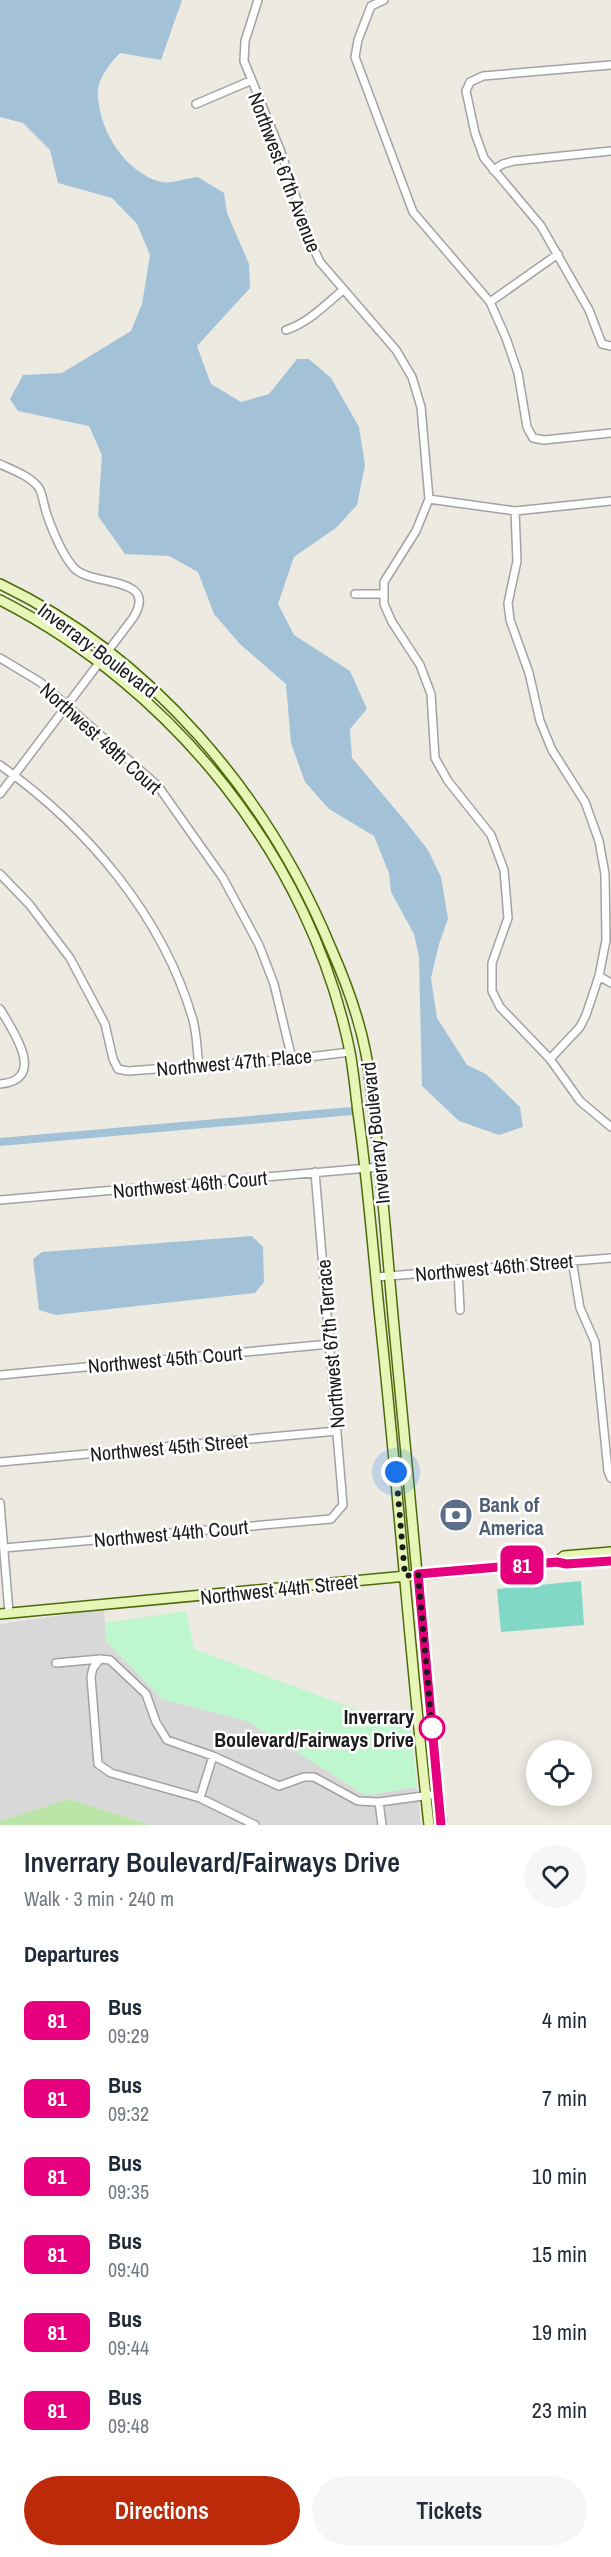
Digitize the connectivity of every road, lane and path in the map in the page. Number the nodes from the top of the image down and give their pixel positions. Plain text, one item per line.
1 (258, 0) edge
2 (384, 0) edge
3 (611, 65) edge
4 (250, 81) junction
5 (196, 104) dead end
6 (611, 151) edge
7 (493, 170) junction
8 (558, 254) junction
9 (343, 290) junction
10 (490, 302) junction
11 (286, 330) dead end
12 (611, 346) edge
13 (611, 433) edge
14 (0, 464) edge
15 (429, 499) junction
16 (611, 501) edge
17 (515, 511) junction
18 (0, 584) edge
19 (355, 594) dead end
20 (384, 594) junction
21 (0, 600) edge
22 (108, 652) junction
23 (0, 658) edge
24 (100, 663) junction
25 (68, 705) junction
26 (0, 765) edge
27 (15, 776) junction
28 (0, 794) edge
29 (0, 874) edge
30 (599, 976) junction
31 (611, 983) edge
32 (0, 1009) edge
33 (350, 1052) junction
34 (292, 1059) junction
35 (550, 1059) junction
36 (199, 1066) junction
37 (0, 1084) edge
38 (611, 1126) edge
39 (380, 1167) junction
40 (365, 1168) junction
41 (315, 1173) junction
42 (0, 1200) edge
43 (611, 1258) edge
44 (572, 1260) junction
45 (458, 1269) junction
46 (389, 1276) junction
47 (376, 1277) junction
48 (460, 1310) dead end
49 (330, 1344) junction
50 (0, 1375) edge
51 (401, 1403) junction
52 (389, 1404) junction
53 (337, 1431) junction
54 (0, 1462) edge
55 (611, 1478) edge
56 (0, 1503) edge
57 (337, 1514) joint
58 (4, 1548) junction
59 (611, 1552) edge
60 (611, 1561) edge
61 (557, 1562) junction
62 (418, 1574) junction
63 (405, 1576) junction
64 (4, 1614) edge
65 (100, 1659) junction
66 (56, 1663) dead end
67 (213, 1756) junction
68 (438, 1794) junction
69 (425, 1795) junction
70 (200, 1798) junction
71 (379, 1802) junction
72 (255, 1825) edge
73 (382, 1825) edge
74 (429, 1825) edge
75 (441, 1825) edge

1 - 4 street, Northwest 67th Avenue
2 - 10 street
3 - 7 street
4 - 5 street, Northwest 67th Avenue
4 - 9 street, Northwest 67th Avenue
6 - 7 street
7 - 8 street
8 - 10 street
8 - 12 street
9 - 11 street
9 - 15 street, Northwest 67th Avenue
10 - 13 street
14 - 22 street
15 - 17 street
15 - 20 street, Northwest 67th Avenue
16 - 17 street
17 - 30 street
18 - 22 street, Inverrary Boulevard
19 - 20 street
20 - 35 street
21 - 24 street, Inverrary Boulevard
22 - 24 street
22 - 39 street, Inverrary Boulevard
23 - 25 street, Northwest 49th Court
24 - 25 street
24 - 33 street, Inverrary Boulevard
25 - 27 street
25 - 34 street, Northwest 49th Court
26 - 27 street
27 - 28 street
27 - 36 street
29 - 36 street, Northwest 47th Place
30 - 31 street
30 - 35 street
32 - 37 street
33 - 34 street, Northwest 47th Place
33 - 40 street, Inverrary Boulevard
34 - 36 street, Northwest 47th Place
35 - 38 street
39 - 40 street, Northwest 46th Court
39 - 46 street, Inverrary Boulevard
40 - 41 street, Northwest 46th Court
40 - 47 street, Inverrary Boulevard
41 - 42 street, Northwest 46th Court
41 - 49 street, Northwest 67th Terrace
43 - 44 street, Northwest 46th Street
44 - 45 street, Northwest 46th Street
44 - 55 street
45 - 46 street, Northwest 46th Street
45 - 48 street
46 - 47 street, Northwest 46th Street
46 - 51 street, Inverrary Boulevard
47 - 52 street, Inverrary Boulevard
49 - 50 street, Northwest 45th Court
49 - 53 street, Northwest 67th Terrace
51 - 52 street
51 - 62 street, Inverrary Boulevard
52 - 63 street, Inverrary Boulevard
53 - 54 street, Northwest 45th Street
53 - 57 street, Northwest 67th Terrace
56 - 58 street
57 - 58 street, Northwest 44th Court
58 - 64 street
59 - 61 street, Northwest 44th Street
60 - 61 street, Northwest 44th Street
61 - 62 street, Northwest 44th Street
62 - 63 street, Northwest 44th Street
62 - 68 street, Inverrary Boulevard
63 - 64 street, Northwest 44th Street
63 - 69 street, Inverrary Boulevard
65 - 66 street
65 - 67 street
65 - 70 street
67 - 70 street
67 - 71 street
68 - 69 street
68 - 75 street, Inverrary Boulevard
69 - 71 street
69 - 74 street, Inverrary Boulevard
70 - 72 street
71 - 73 street

